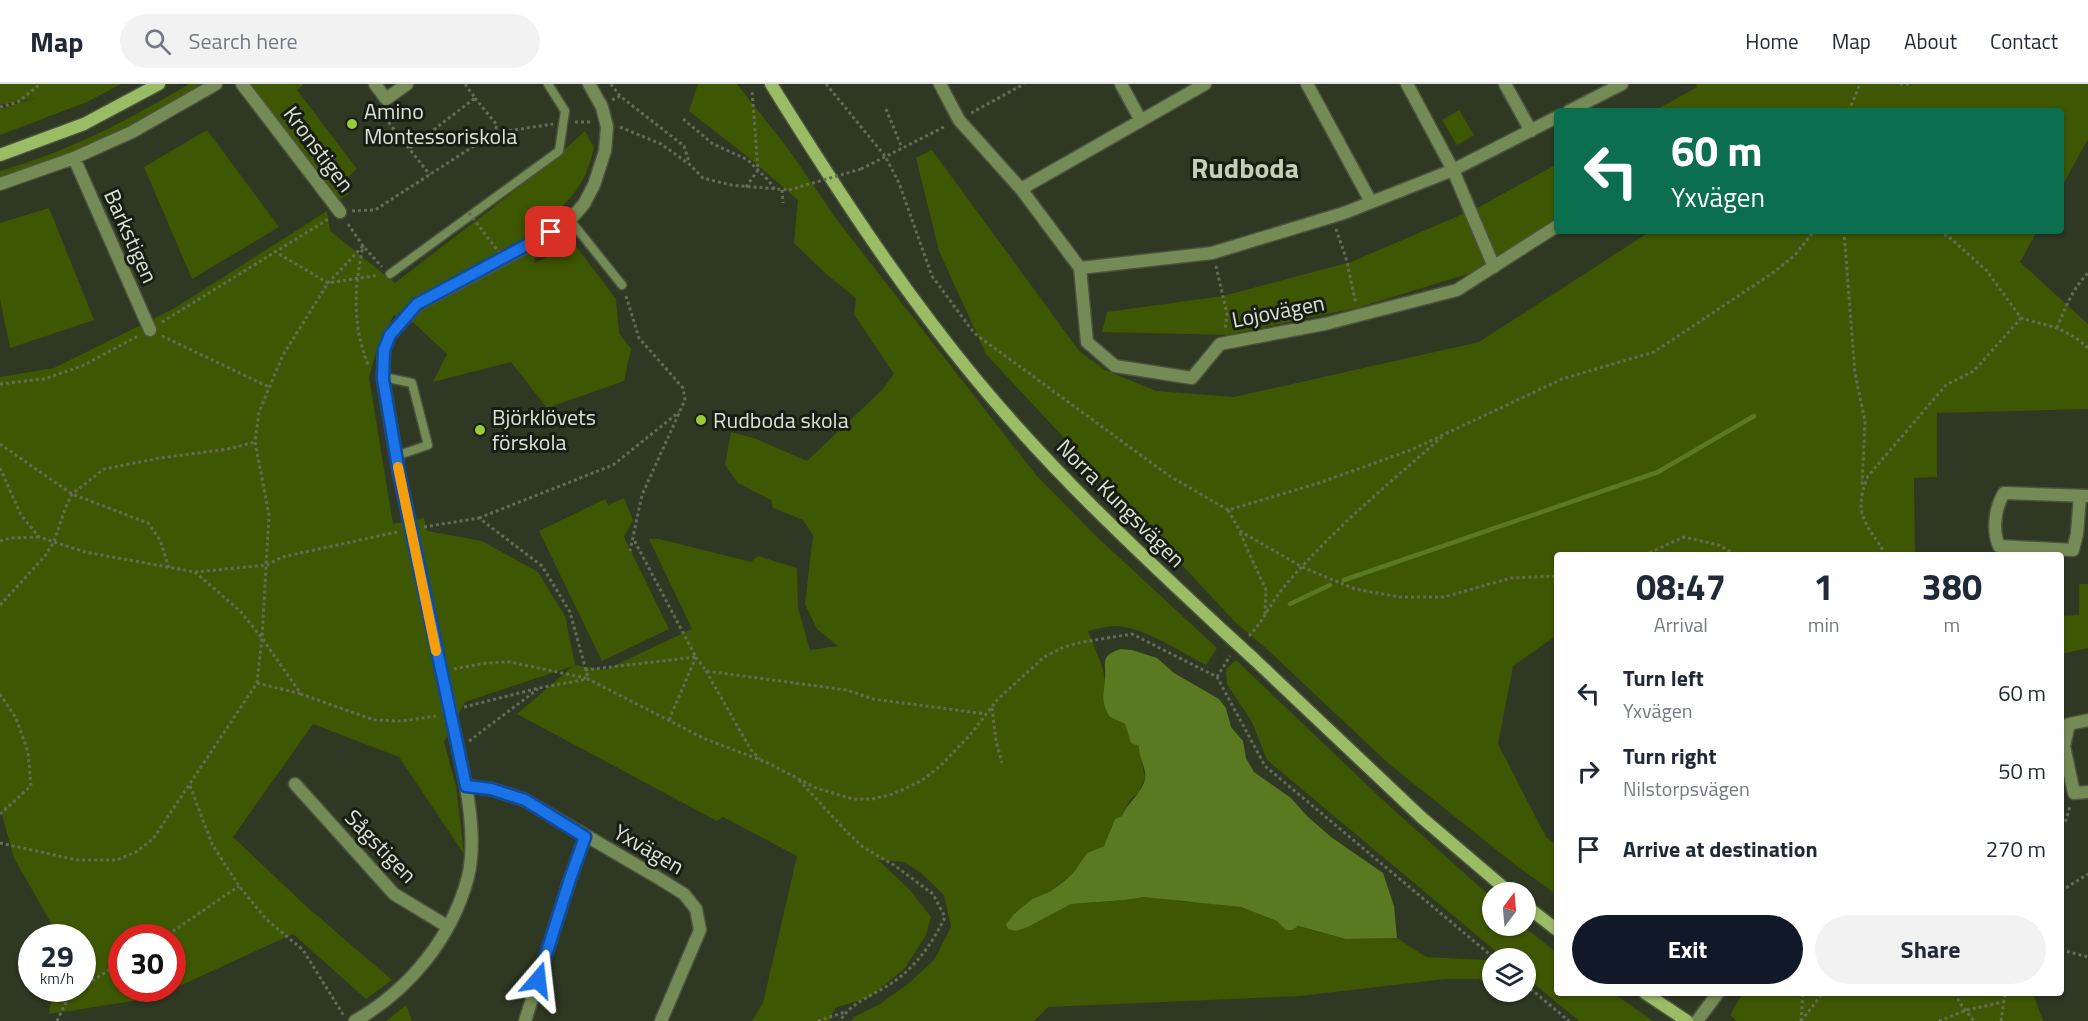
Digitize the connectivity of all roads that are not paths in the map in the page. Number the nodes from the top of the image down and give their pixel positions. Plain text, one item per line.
1 (159, 84) edge
2 (216, 84) edge
3 (242, 84) edge
4 (375, 84) edge
5 (407, 84) edge
6 (548, 84) edge
7 (589, 84) edge
8 (771, 84) edge
9 (940, 84) edge
10 (1121, 84) edge
11 (1205, 84) edge
12 (1307, 84) edge
13 (1407, 84) edge
14 (1505, 84) edge
15 (1622, 84) edge
16 (1607, 87) edge
17 (1574, 108) edge
18 (1140, 119) junction
19 (1554, 119) edge
20 (1531, 131) junction
21 (0, 155) edge
22 (74, 158) junction
23 (1453, 170) junction
24 (0, 184) edge
25 (1021, 189) junction
26 (1371, 202) junction
27 (340, 212) road end
28 (570, 220) junction
29 (1554, 228) edge
30 (1494, 267) junction
31 (1080, 268) junction
32 (390, 274) road end
33 (622, 285) road end
34 (150, 330) road end
35 (384, 377) junction
36 (396, 456) junction
37 (2084, 496) edge
38 (2088, 720) edge
39 (295, 784) dead end
40 (466, 786) junction
41 (2088, 792) edge
42 (585, 837) junction
43 (1497, 882) edge
44 (1536, 914) edge
45 (447, 926) junction
46 (1554, 928) edge
47 (1650, 996) edge
48 (1716, 996) edge
49 (355, 1021) edge
50 (525, 1021) edge
51 (661, 1021) edge
52 (1687, 1021) edge
53 (1698, 1021) edge

1 - 21 main road
2 - 22 street
3 - 27 street, Kronstigen
4 - 5 street
6 - 32 lane
7 - 28 street
8 - 43 main road, Norra Kungsvägen, bridge
9 - 25 street
10 - 18 street
11 - 18 street
12 - 26 street
13 - 23 street
14 - 20 street
15 - 16 street
16 - 17 street
18 - 25 street
19 - 20 street
20 - 23 street
22 - 24 street
22 - 34 street, Barkstigen
23 - 26 street
23 - 30 street
25 - 31 street
26 - 31 street
28 - 33 lane
28 - 35 street
29 - 30 street, Lojovägen
30 - 31 street, Lojovägen
35 - 36 street
35 - 36 lane
36 - 40 street
37 - 37 street
38 - 41 street
39 - 45 street, Sågstigen
40 - 42 street, Yxvägen
40 - 45 street
42 - 50 street
42 - 51 street, Yxvägen
44 - 46 main road
45 - 49 street
47 - 52 main road
48 - 53 street

